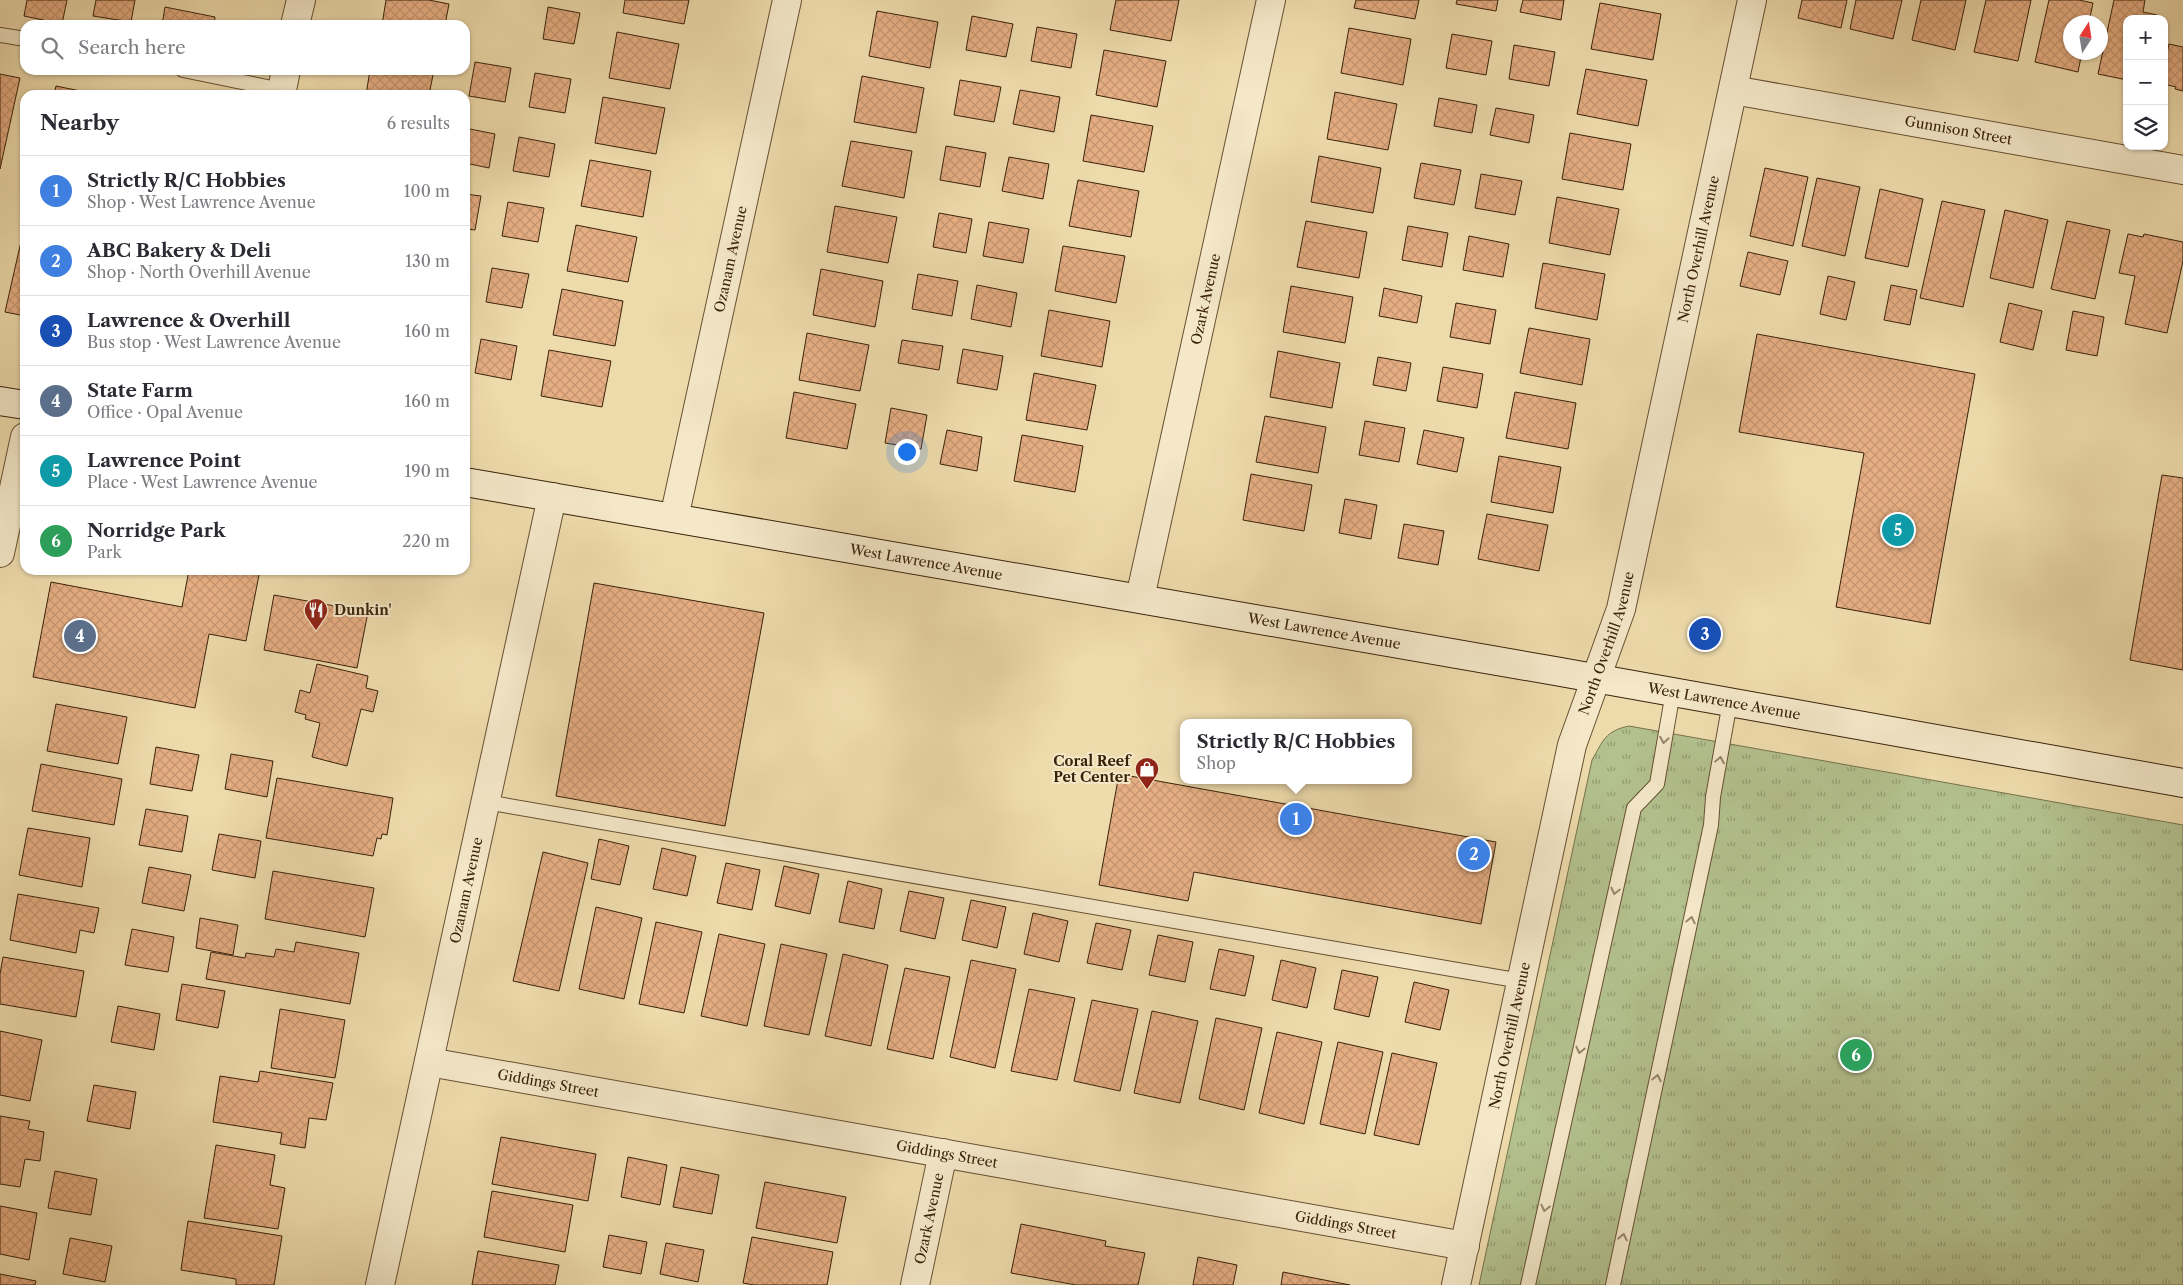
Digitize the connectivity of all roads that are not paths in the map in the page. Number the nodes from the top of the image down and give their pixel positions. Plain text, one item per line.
1 (301, 0) edge
2 (787, 0) edge
3 (1271, 0) edge
4 (1752, 0) edge
5 (296, 20) edge
6 (0, 35) edge
7 (20, 38) edge
8 (216, 75) edge
9 (283, 85) edge
10 (1733, 90) junction
11 (2183, 170) edge
12 (0, 401) edge
13 (20, 404) edge
14 (20, 460) edge
15 (470, 483) edge
16 (552, 497) junction
17 (674, 518) junction
18 (0, 553) edge
19 (1140, 598) junction
20 (1595, 678) junction
21 (1673, 692) junction
22 (1730, 702) junction
23 (2183, 783) edge
24 (486, 802) junction
25 (1521, 981) junction
26 (429, 1062) junction
27 (943, 1153) junction
28 (1465, 1246) junction
29 (380, 1285) edge
30 (915, 1285) edge
31 (1456, 1285) edge
32 (1528, 1285) edge
33 (1613, 1285) edge

1 - 5 street
2 - 17 street, Ozanam Avenue
3 - 19 street, Ozark Avenue
4 - 10 street, North Overhill Avenue
6 - 7 lane
8 - 9 lane
10 - 11 street, Gunnison Street
10 - 20 street, North Overhill Avenue
12 - 13 street
14 - 18 street
15 - 16 street, West Lawrence Avenue
16 - 17 street, West Lawrence Avenue
16 - 24 street, Ozanam Avenue
17 - 19 street, West Lawrence Avenue
19 - 20 street, West Lawrence Avenue
20 - 21 street, West Lawrence Avenue
20 - 25 street, North Overhill Avenue
21 - 22 street, West Lawrence Avenue
21 -> 32 lane
22 - 23 street, West Lawrence Avenue
33 -> 22 lane
24 - 25 lane
24 - 26 street, Ozanam Avenue
25 - 28 street, North Overhill Avenue
26 - 27 street, Giddings Street
26 - 29 street, Ozanam Avenue
27 - 28 street, Giddings Street
27 - 30 street, Ozark Avenue
28 - 31 street, North Overhill Avenue

